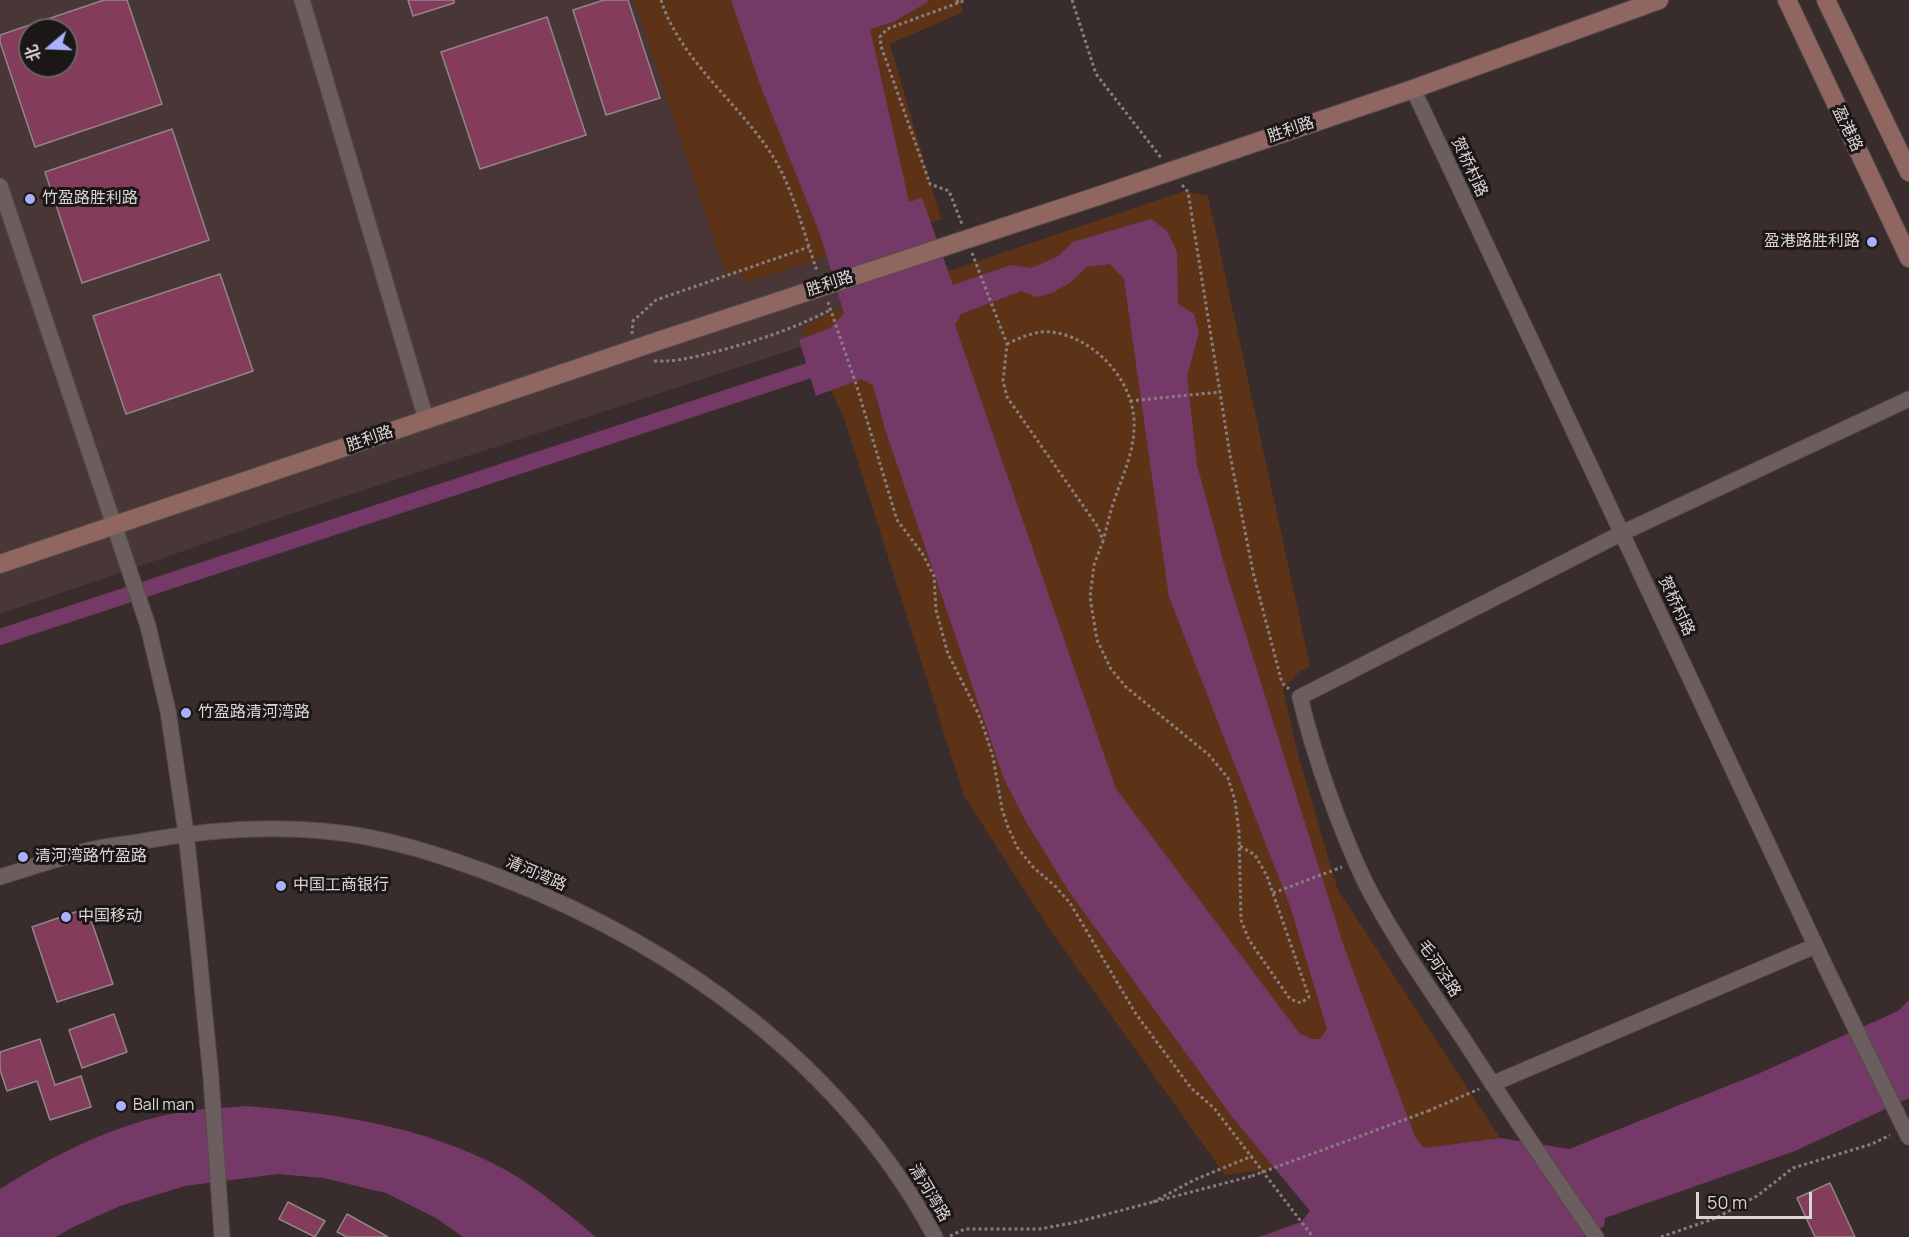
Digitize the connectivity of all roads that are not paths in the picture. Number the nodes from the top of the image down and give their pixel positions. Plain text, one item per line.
1 (302, 0) edge
2 (1659, 0) edge
3 (1787, 0) edge
4 (1826, 0) edge
5 (1413, 89) junction
6 (1909, 172) edge
7 (0, 186) edge
8 (1909, 258) edge
9 (1909, 399) edge
10 (426, 420) junction
11 (114, 525) junction
12 (1622, 532) junction
13 (0, 564) edge
14 (186, 833) junction
15 (0, 877) edge
16 (1815, 946) junction
17 (1492, 1084) junction
18 (1909, 1137) edge
19 (222, 1237) edge
20 (935, 1237) edge
21 (1596, 1237) edge

1 - 10 street
2 - 5 main road, 胜利路
3 - 8 main road, 盈港路
4 - 6 main road
5 - 10 main road, 胜利路, bridge
5 - 12 street, 贺桥村路
7 - 11 street
9 - 12 street
10 - 11 main road, 胜利路
11 - 13 main road, 胜利路
11 - 14 street
12 - 16 street, 贺桥村路
12 - 17 street, 毛河泾路
14 - 15 street, 清河湾路
14 - 19 street
14 - 20 street, 清河湾路
16 - 17 street
16 - 18 street, 贺桥村路, bridge
17 - 21 street, 毛河泾路

